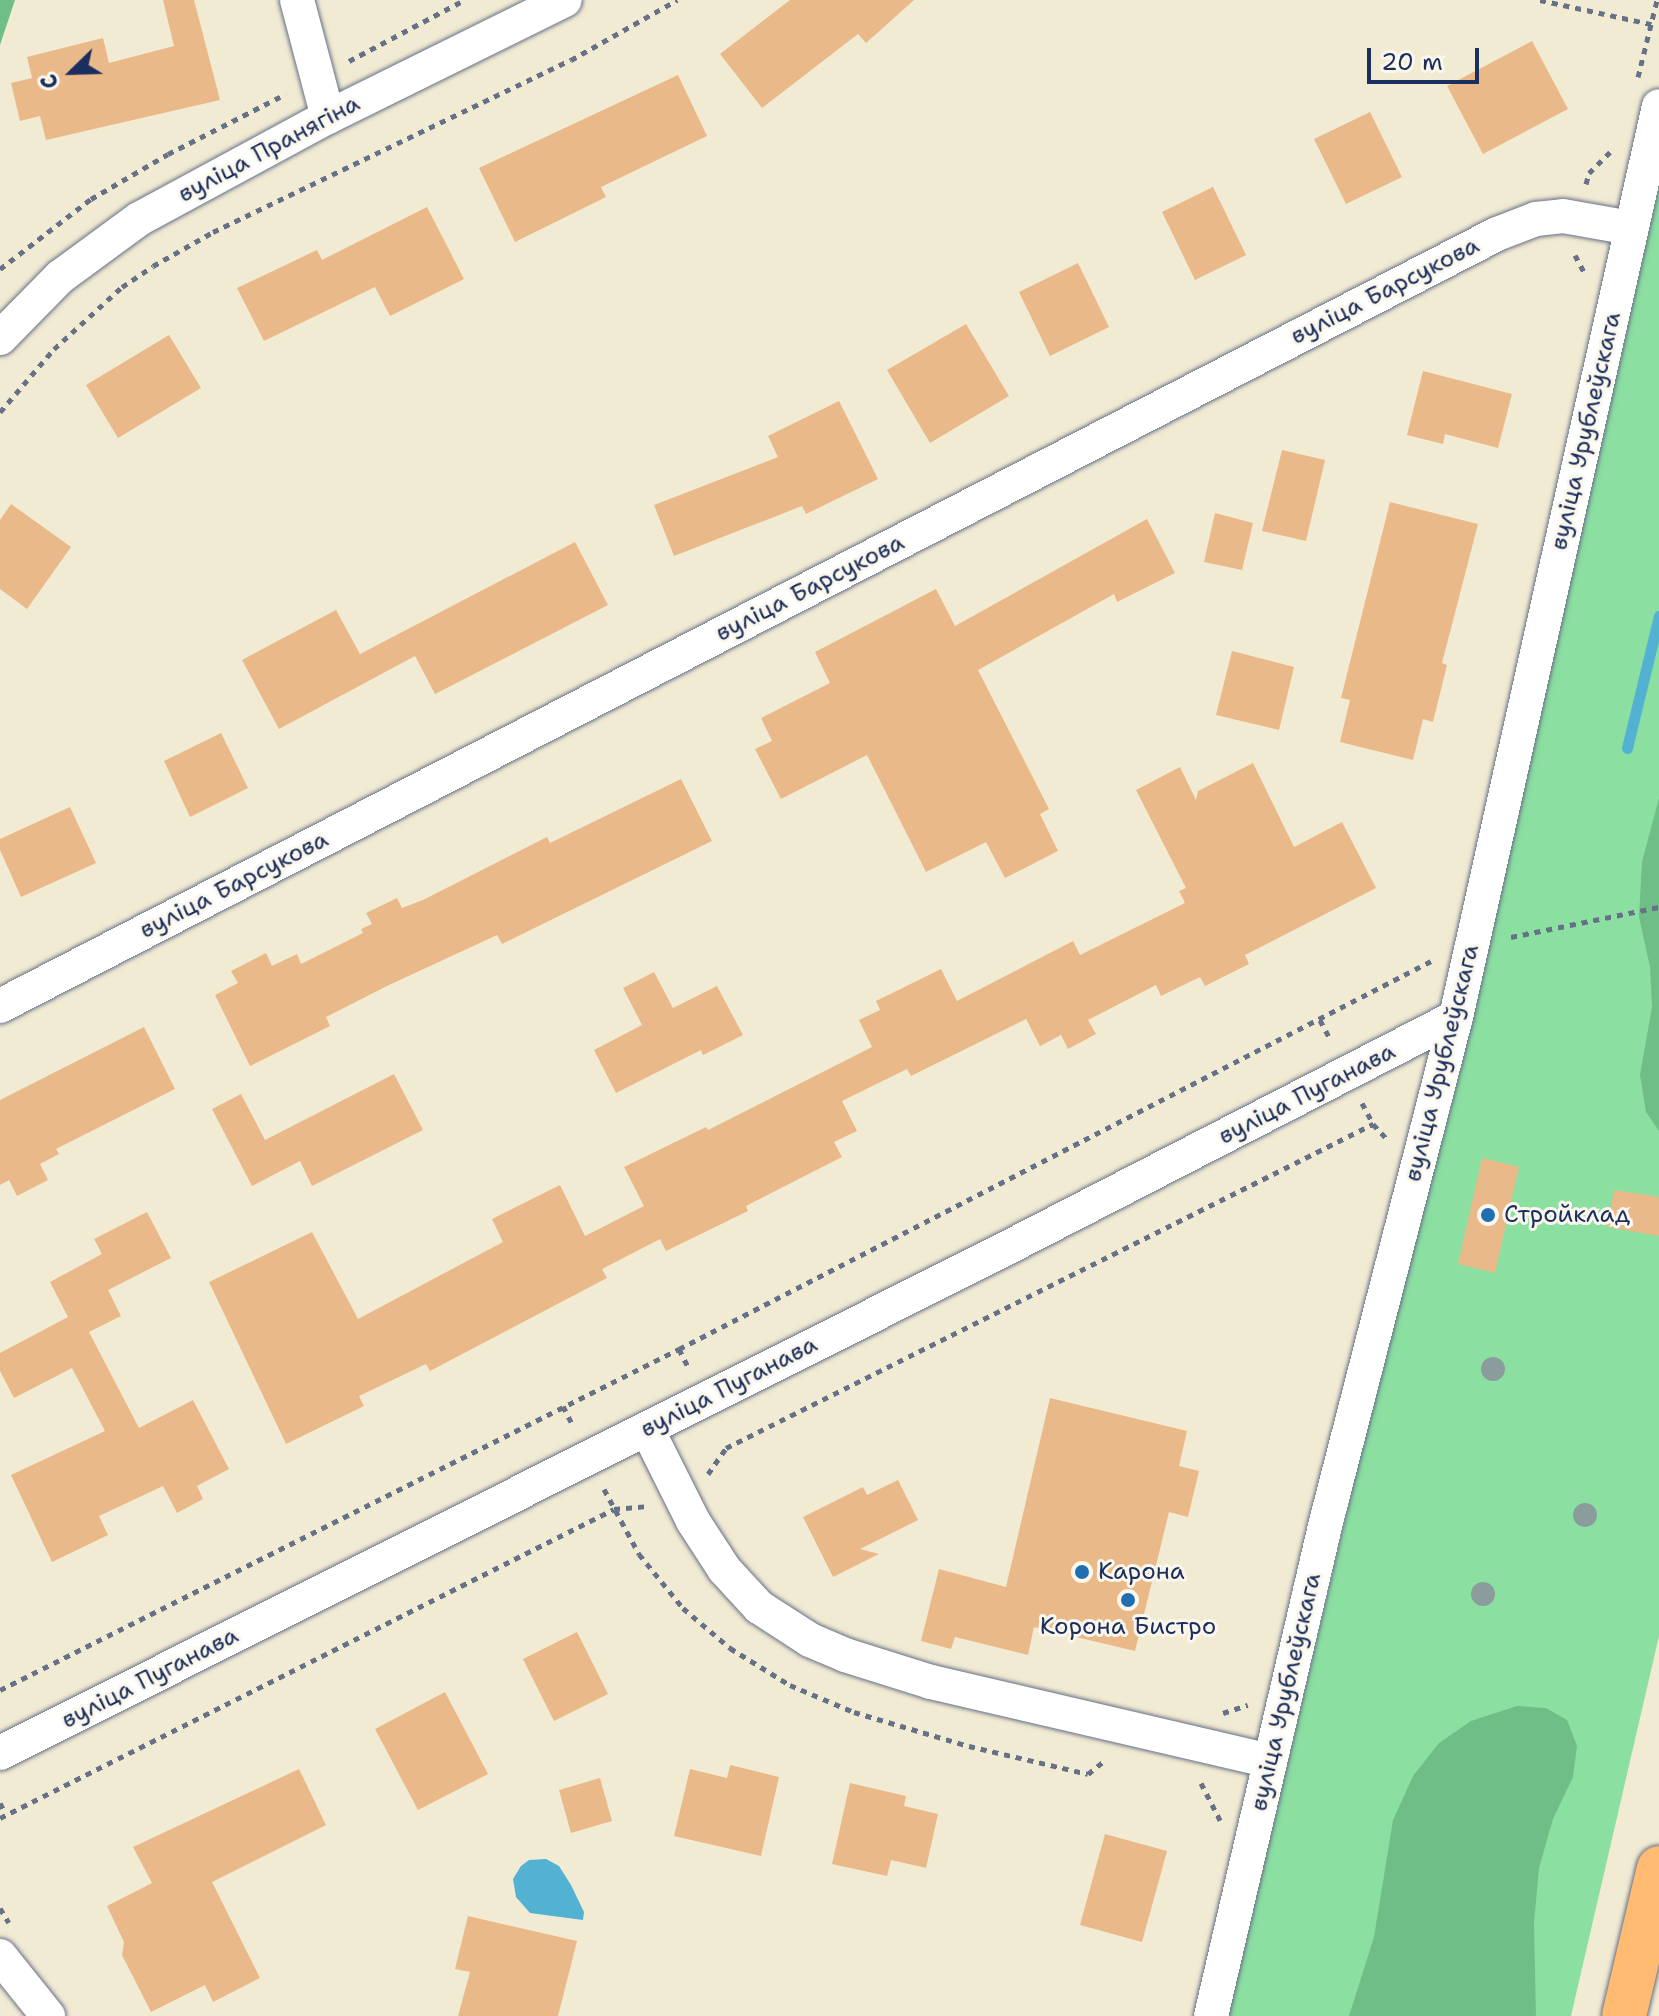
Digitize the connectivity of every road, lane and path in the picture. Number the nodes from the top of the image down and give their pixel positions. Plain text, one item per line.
1 (297, 0) edge
2 (565, 0) edge
3 (677, 0) edge
4 (1540, 0) edge
5 (1651, 24) dead end
6 (1659, 106) edge
7 (328, 117) junction
8 (1631, 228) junction
9 (0, 338) edge
10 (0, 412) edge
11 (1659, 907) edge
12 (1472, 945) junction
13 (0, 1006) edge
14 (1456, 1017) junction
15 (1420, 1150) junction
16 (647, 1429) junction
17 (678, 1492) junction
18 (0, 1690) edge
19 (0, 1753) edge
20 (1270, 1761) junction
21 (0, 1803) edge
22 (2, 1815) edge
23 (1659, 1868) edge
24 (0, 1956) edge
25 (48, 2016) edge
26 (1211, 2016) edge
27 (1624, 2016) edge

1 - 7 street
2 - 7 street, вуліца Пранягіна
3 - 10 path
4 - 5 path
6 - 8 street, вуліца Урублеўскага
7 - 9 street, вуліца Пранягіна
8 - 12 street, вуліца Урублеўскага
8 - 13 street, вуліца Барсукова
11 - 12 path
12 - 14 street, вуліца Урублеўскага
12 - 18 path
14 - 15 street, вуліца Урублеўскага
14 - 16 street, вуліца Пуганава
15 - 17 path
15 - 20 street, вуліца Урублеўскага
16 - 17 street
16 - 19 street, вуліца Пуганава
17 - 20 street
17 - 22 path
20 - 26 street, вуліца Урублеўскага
21 - 22 path
23 - 27 highway
24 - 25 street

